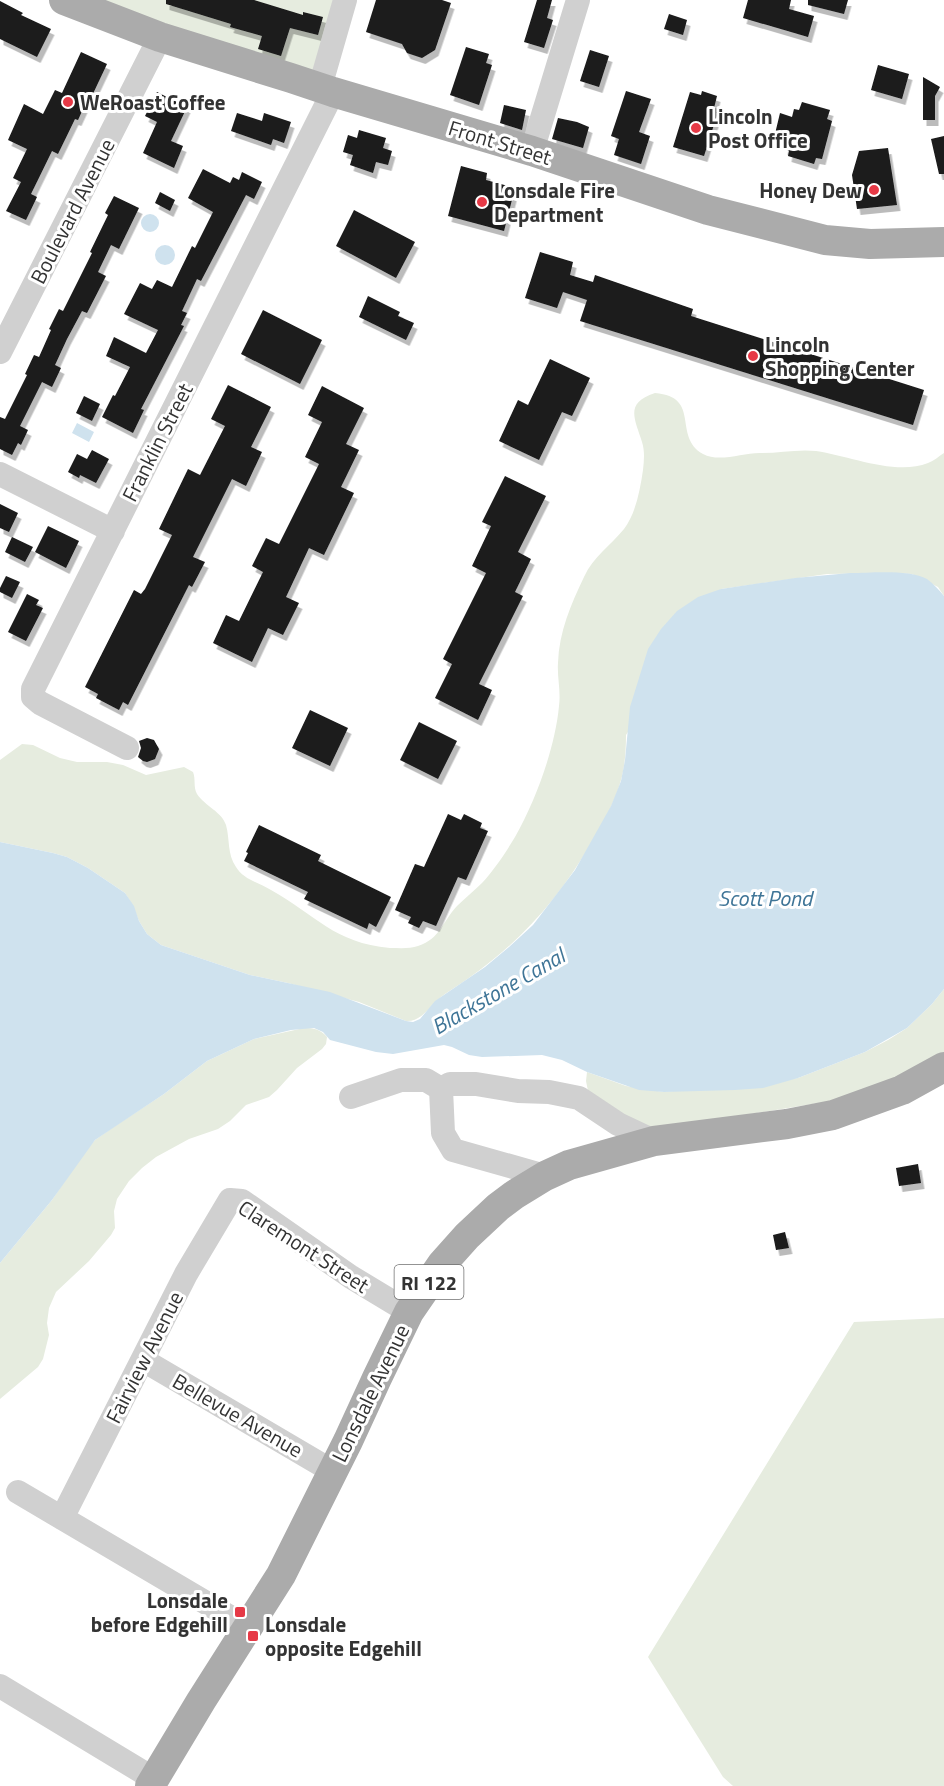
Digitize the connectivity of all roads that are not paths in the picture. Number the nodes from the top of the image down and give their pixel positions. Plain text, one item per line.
1 (64, 0) edge
2 (345, 0) edge
3 (578, 0) edge
4 (159, 37) junction
5 (327, 90) junction
6 (532, 151) junction
7 (944, 242) edge
8 (0, 352) edge
9 (0, 474) edge
10 (113, 531) junction
11 (127, 748) dead end
12 (944, 1067) edge
13 (441, 1089) junction
14 (351, 1097) dead end
15 (654, 1141) junction
16 (545, 1176) junction
17 (230, 1200) joint
18 (409, 1312) junction
19 (143, 1360) junction
20 (332, 1471) junction
21 (18, 1492) dead end
22 (62, 1518) junction
23 (247, 1627) junction
24 (0, 1686) edge
25 (152, 1783) edge

1 - 4 main road, Front Street
2 - 5 street, Franklin Street
3 - 6 street
4 - 5 main road, Front Street
4 - 8 street, Boulevard Avenue
5 - 6 main road, Front Street
5 - 10 street, Franklin Street
6 - 7 main road, Front Street
9 - 10 street
10 - 11 street, Franklin Street
12 - 15 main road, Lonsdale Avenue / RI 122
13 - 14 street
13 - 15 street
13 - 16 street
15 - 16 main road, Lonsdale Avenue / RI 122
16 - 18 main road, Lonsdale Avenue / RI 122
17 - 18 street, Claremont Street
17 - 19 street, Fairview Avenue
18 - 20 main road, Lonsdale Avenue / RI 122
19 - 20 street, Bellevue Avenue
19 - 22 street, Fairview Avenue
20 - 23 main road, Lonsdale Avenue / RI 122
21 - 22 street
22 - 23 street
23 - 25 main road, Lonsdale Avenue / RI 122
24 - 25 street

